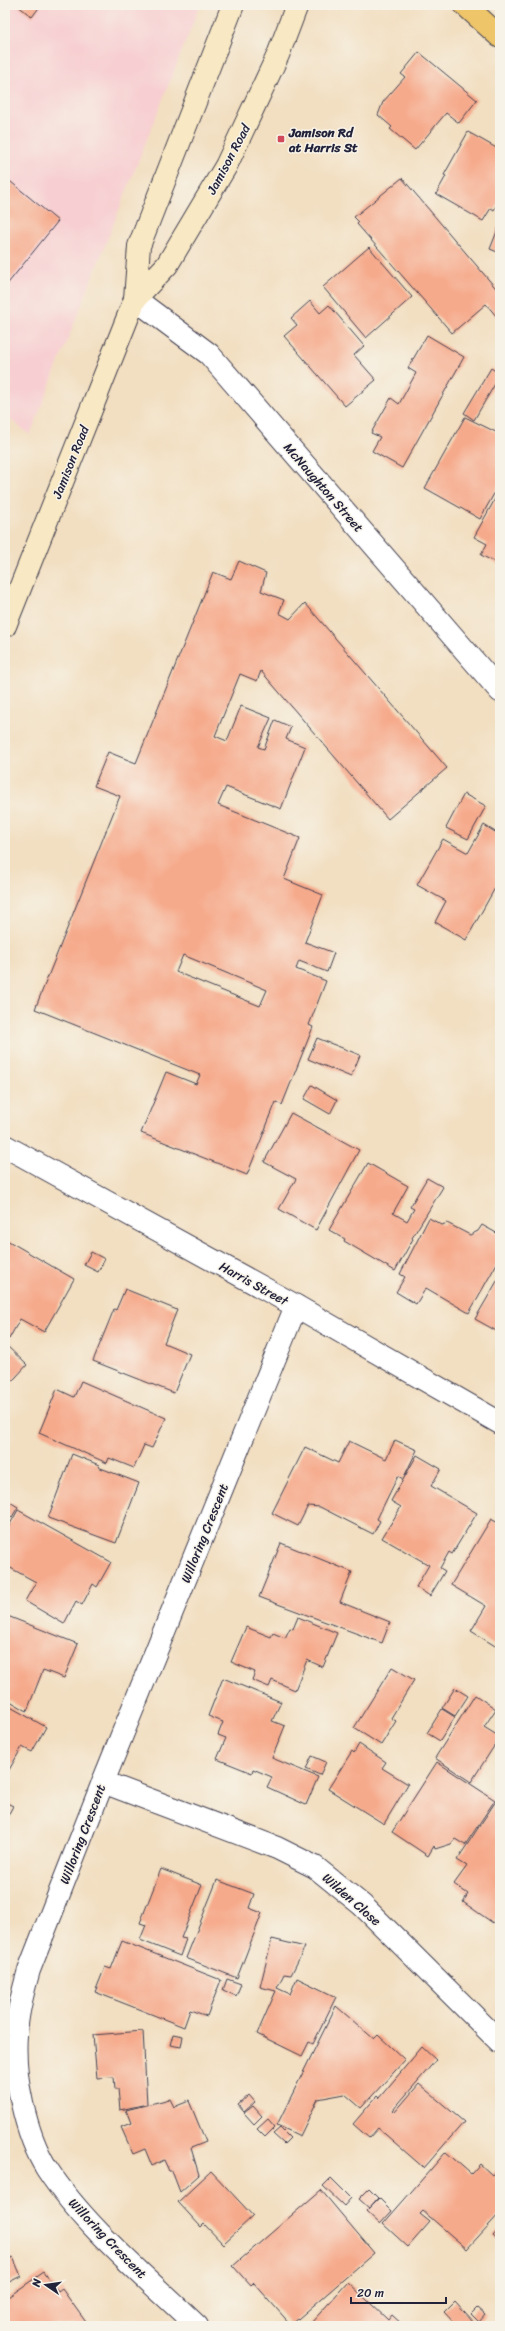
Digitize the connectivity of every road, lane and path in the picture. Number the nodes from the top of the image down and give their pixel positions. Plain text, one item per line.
1 (233, 5) edge
2 (297, 5) edge
3 (465, 5) edge
4 (500, 37) edge
5 (134, 299) junction
6 (5, 626) edge
7 (500, 691) edge
8 (5, 1146) edge
9 (296, 1306) junction
10 (500, 1423) edge
11 (103, 1782) junction
12 (500, 2042) edge
13 (197, 2326) edge

1 - 5 street, Jamison Road
2 - 5 street, Jamison Road
3 - 4 main road
5 - 6 street, Jamison Road
5 - 7 street, McNaughton Street
8 - 9 street, Harris Street
9 - 10 street, Harris Street
9 - 11 street, Willoring Crescent
11 - 12 street, Wilden Close
11 - 13 street, Willoring Crescent

